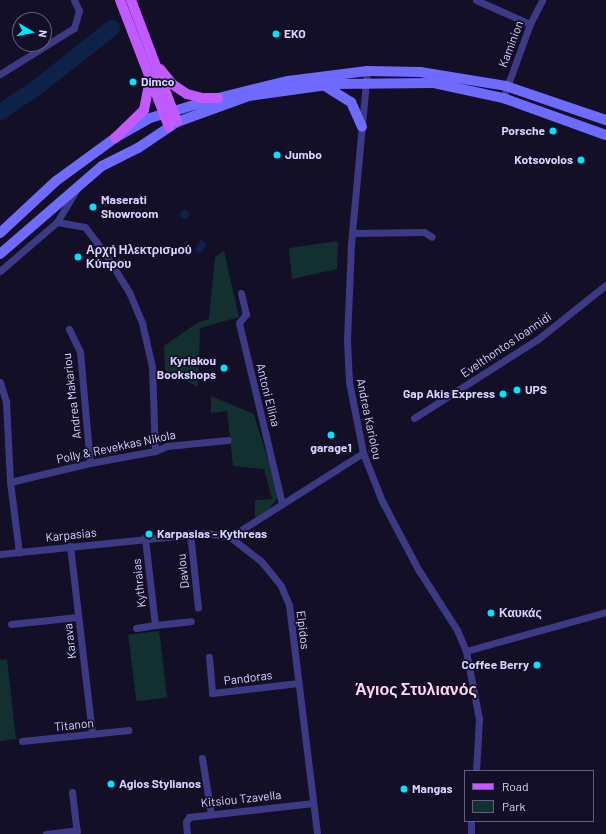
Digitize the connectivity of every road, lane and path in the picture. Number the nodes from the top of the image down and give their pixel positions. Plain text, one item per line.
1 (74, 0) edge
2 (120, 0) edge
3 (476, 0) edge
4 (542, 0) edge
5 (131, 1) edge
6 (530, 24) junction
7 (154, 61) junction
8 (368, 71) junction
9 (0, 74) edge
10 (150, 77) junction
11 (367, 82) junction
12 (324, 85) junction
13 (506, 86) junction
14 (218, 98) junction
15 (502, 98) junction
16 (167, 112) junction
17 (606, 120) edge
18 (173, 124) junction
19 (362, 126) junction
20 (606, 135) edge
21 (115, 138) junction
22 (79, 185) junction
23 (57, 222) junction
24 (0, 233) edge
25 (352, 233) junction
26 (432, 237) dead end
27 (0, 254) edge
28 (0, 271) edge
29 (606, 285) edge
30 (241, 293) dead end
31 (69, 329) dead end
32 (0, 383) edge
33 (414, 418) dead end
34 (228, 440) dead end
35 (155, 451) junction
36 (363, 453) junction
37 (90, 463) junction
38 (10, 482) junction
39 (282, 503) junction
40 (190, 533) junction
41 (230, 537) junction
42 (145, 538) junction
43 (70, 546) junction
44 (19, 552) junction
45 (0, 554) edge
46 (198, 608) dead end
47 (606, 612) edge
48 (78, 617) junction
49 (191, 620) dead end
50 (11, 624) dead end
51 (155, 625) junction
52 (136, 628) dead end
53 (466, 651) junction
54 (209, 657) dead end
55 (298, 683) junction
56 (128, 730) dead end
57 (92, 734) junction
58 (22, 742) dead end
59 (202, 758) dead end
60 (476, 770) edge
61 (72, 792) dead end
62 (313, 803) junction
63 (211, 814) junction
64 (471, 822) edge
65 (77, 832) edge
66 (46, 834) edge
67 (187, 834) edge
68 (317, 834) edge
69 (471, 834) edge

1 - 9 street
2 - 10 main road
3 - 6 street
4 - 6 street, Kaminion
5 - 7 main road
6 - 13 street, Kaminion
7 - 14 main road
7 - 16 main road
8 - 11 street, Andrea Kariolou
8 - 13 main road
8 - 14 main road
10 - 16 main road
10 - 21 main road
11 - 12 main road
11 - 15 main road
11 - 19 street, Andrea Kariolou
12 - 18 main road
12 - 19 main road
13 - 15 street, Kaminion
13 - 17 main road
14 - 16 main road
15 - 20 main road
16 - 18 main road
16 - 21 main road
18 - 22 main road
19 - 25 street, Andrea Kariolou
21 - 24 main road
22 - 23 street
22 - 27 main road
23 - 28 street
23 - 35 street
25 - 26 street
25 - 36 street, Andrea Kariolou
29 - 33 street, Evelthontos Ioannidi
30 - 39 street, Antoni Ellina
31 - 37 street, Andrea Makariou
32 - 38 street
34 - 35 street, Polly & Revekkas Nikola
35 - 37 street, Polly & Revekkas Nikola
36 - 39 street
36 - 53 street, Andrea Kariolou
37 - 38 street, Polly & Revekkas Nikola
38 - 44 street
39 - 41 street
40 - 41 street
40 - 42 street
40 - 46 street, Davlou
41 - 55 street, Elpidos
42 - 43 street, Karpasias
42 - 51 street, Kythraias
43 - 44 street, Karpasias
43 - 48 street, Karava
44 - 45 street, Karpasias
47 - 53 street
48 - 50 street
48 - 57 street, Karava
49 - 51 street
51 - 52 street
53 - 60 street, Andrea Kariolou
54 - 55 street, Pandoras
55 - 62 street, Elpidos
56 - 57 street, Titanon
57 - 58 street, Titanon
59 - 63 street
61 - 65 street
62 - 63 street, Kitsiou Tzavella
62 - 68 street, Elpidos
63 - 67 street, Kitsiou Tzavella
64 - 69 street
65 - 66 street

